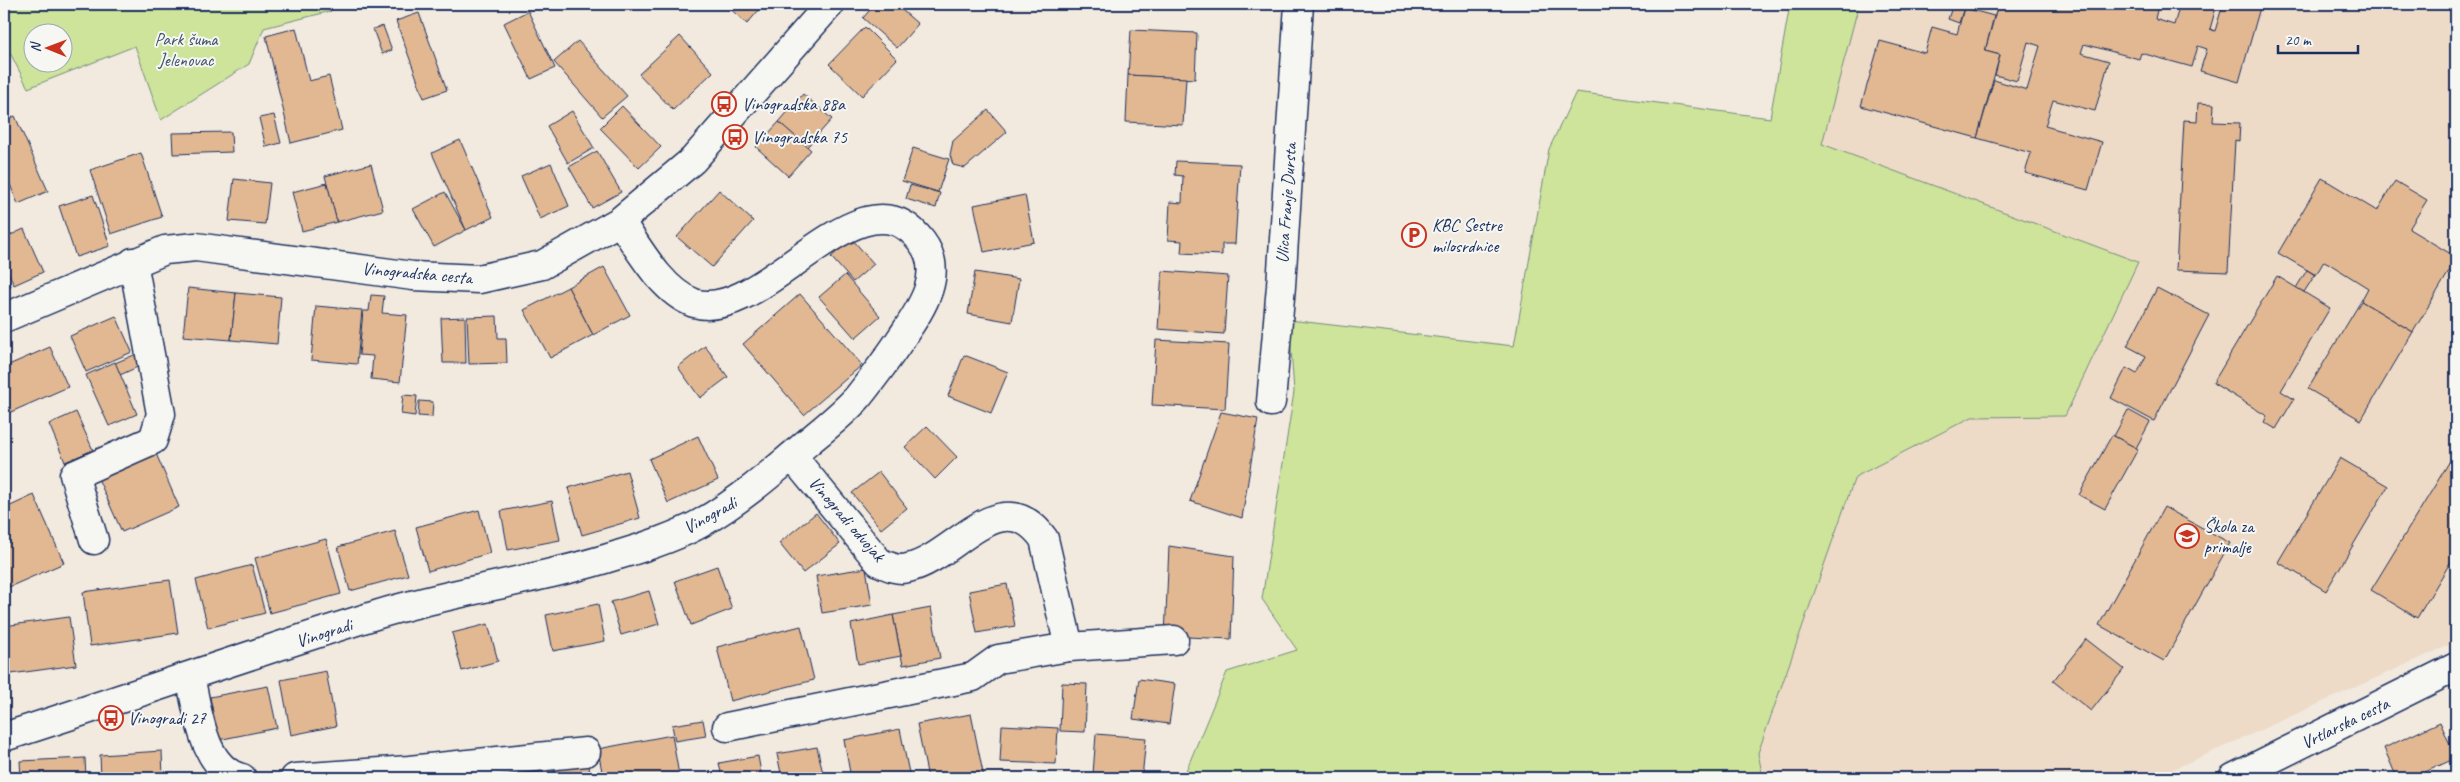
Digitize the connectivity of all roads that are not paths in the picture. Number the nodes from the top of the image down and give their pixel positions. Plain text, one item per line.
1 (830, 4) edge
2 (1299, 4) edge
3 (620, 221) junction
4 (133, 262) junction
5 (4, 318) edge
6 (1271, 402) dead end
7 (792, 456) junction
8 (94, 540) dead end
9 (1174, 640) dead end
10 (1069, 647) junction
11 (2456, 667) edge
12 (190, 677) junction
13 (727, 727) dead end
14 (4, 737) edge
15 (586, 752) dead end
16 (242, 778) edge
17 (295, 778) edge
18 (2233, 778) edge

1 - 3 street, Vinogradska cesta
2 - 6 street, Ulica Franje Dursta
3 - 4 street, Vinogradska cesta
3 - 7 street, Vinogradi
4 - 5 street, Vinogradska cesta
4 - 8 street
7 - 10 street, Vinogradi odvojak
7 - 12 street, Vinogradi
9 - 10 street
10 - 13 street
11 - 18 street, Vrtlarska cesta
12 - 14 street, Vinogradi
12 - 16 street
15 - 17 street

